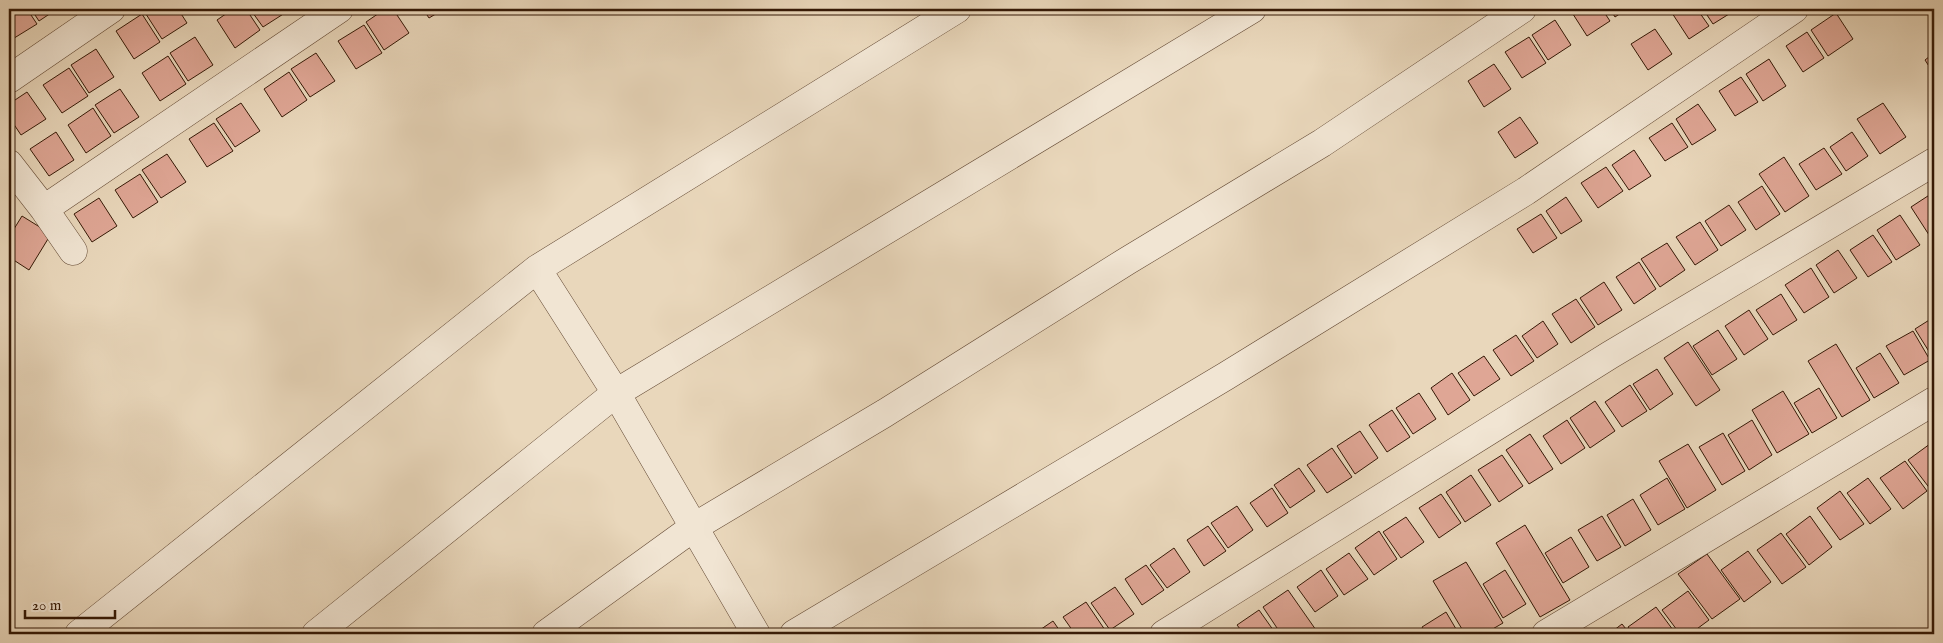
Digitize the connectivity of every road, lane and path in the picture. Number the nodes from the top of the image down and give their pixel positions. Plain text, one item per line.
1 (110, 9) edge
2 (339, 9) edge
3 (958, 9) edge
4 (1252, 9) edge
5 (1522, 9) edge
6 (1794, 9) edge
7 (9, 80) edge
8 (1934, 162) edge
9 (9, 164) edge
10 (44, 209) junction
11 (73, 251) dead end
12 (538, 269) junction
13 (616, 393) junction
14 (1934, 401) edge
15 (694, 527) junction
16 (79, 634) edge
17 (316, 634) edge
18 (546, 634) edge
19 (756, 634) edge
20 (794, 634) edge
21 (1164, 634) edge
22 (1546, 634) edge

1 - 7 street
2 - 10 street
3 - 12 street
4 - 13 street
5 - 15 street
6 - 20 street
8 - 21 street
9 - 10 street
10 - 11 street
12 - 13 street
12 - 16 street
13 - 15 street
13 - 17 street
14 - 22 street
15 - 18 street
15 - 19 street

